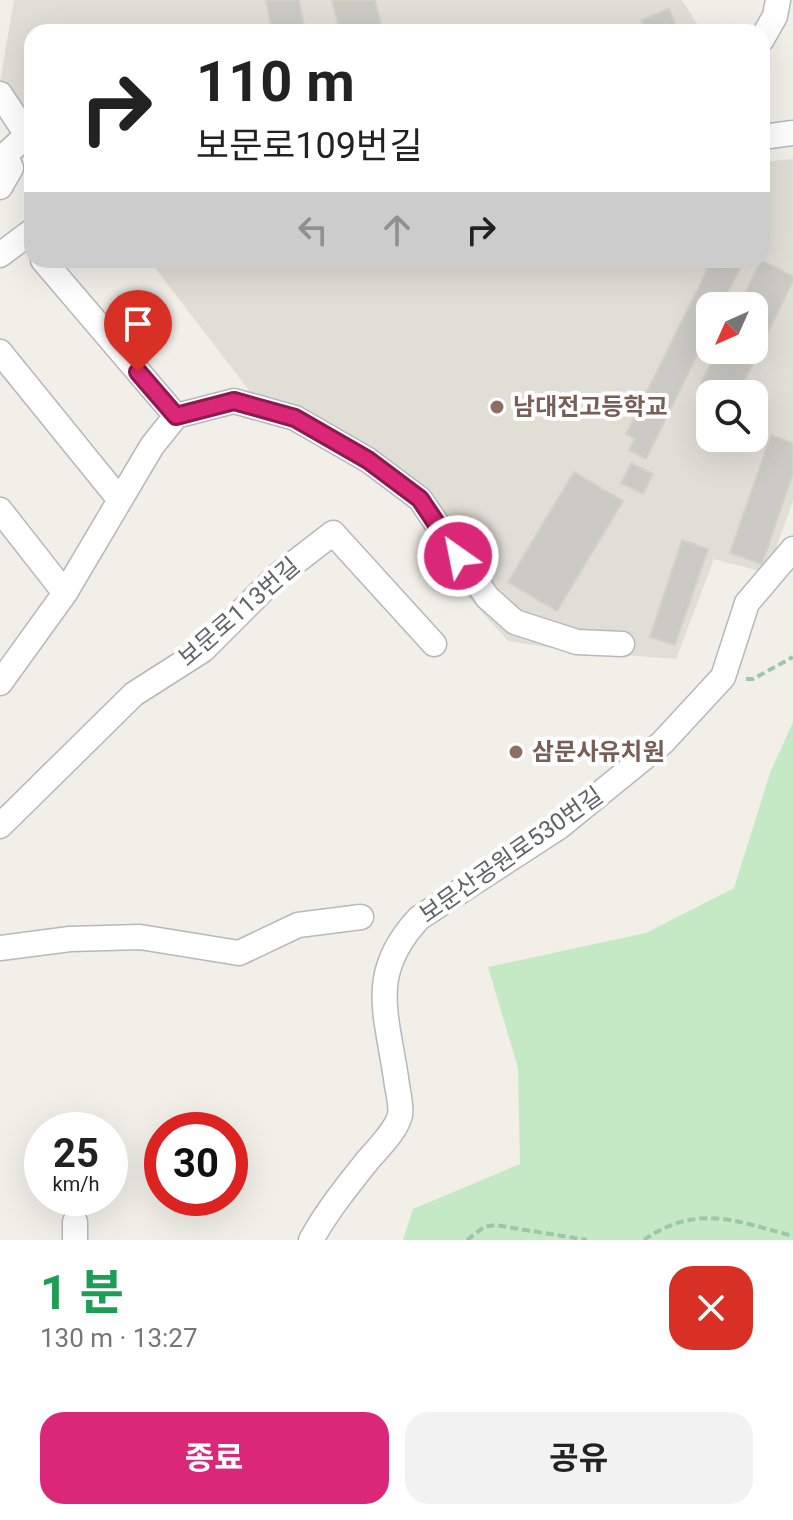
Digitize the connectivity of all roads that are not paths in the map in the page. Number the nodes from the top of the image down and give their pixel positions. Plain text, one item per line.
1 (778, 0) edge
2 (770, 25) edge
3 (0, 94) edge
4 (24, 130) edge
5 (793, 133) edge
6 (770, 136) edge
7 (24, 138) edge
8 (3, 158) edge
9 (0, 187) edge
10 (24, 241) edge
11 (0, 255) edge
12 (50, 268) edge
13 (0, 352) edge
14 (176, 416) junction
15 (120, 500) junction
16 (0, 510) edge
17 (793, 549) edge
18 (65, 593) junction
19 (434, 644) dead end
20 (622, 644) dead end
21 (1, 680) edge
22 (0, 826) edge
23 (361, 917) dead end
24 (0, 948) edge
25 (311, 1240) edge

1 - 2 street
3 - 4 street
5 - 6 street
7 - 8 street
8 - 9 street
10 - 11 street
12 - 14 street
13 - 15 street
14 - 15 street
14 - 20 street
15 - 18 street
16 - 18 street
17 - 25 street, 보문산공원로530번길
18 - 21 street
19 - 22 street, 보문로113번길
23 - 24 street

